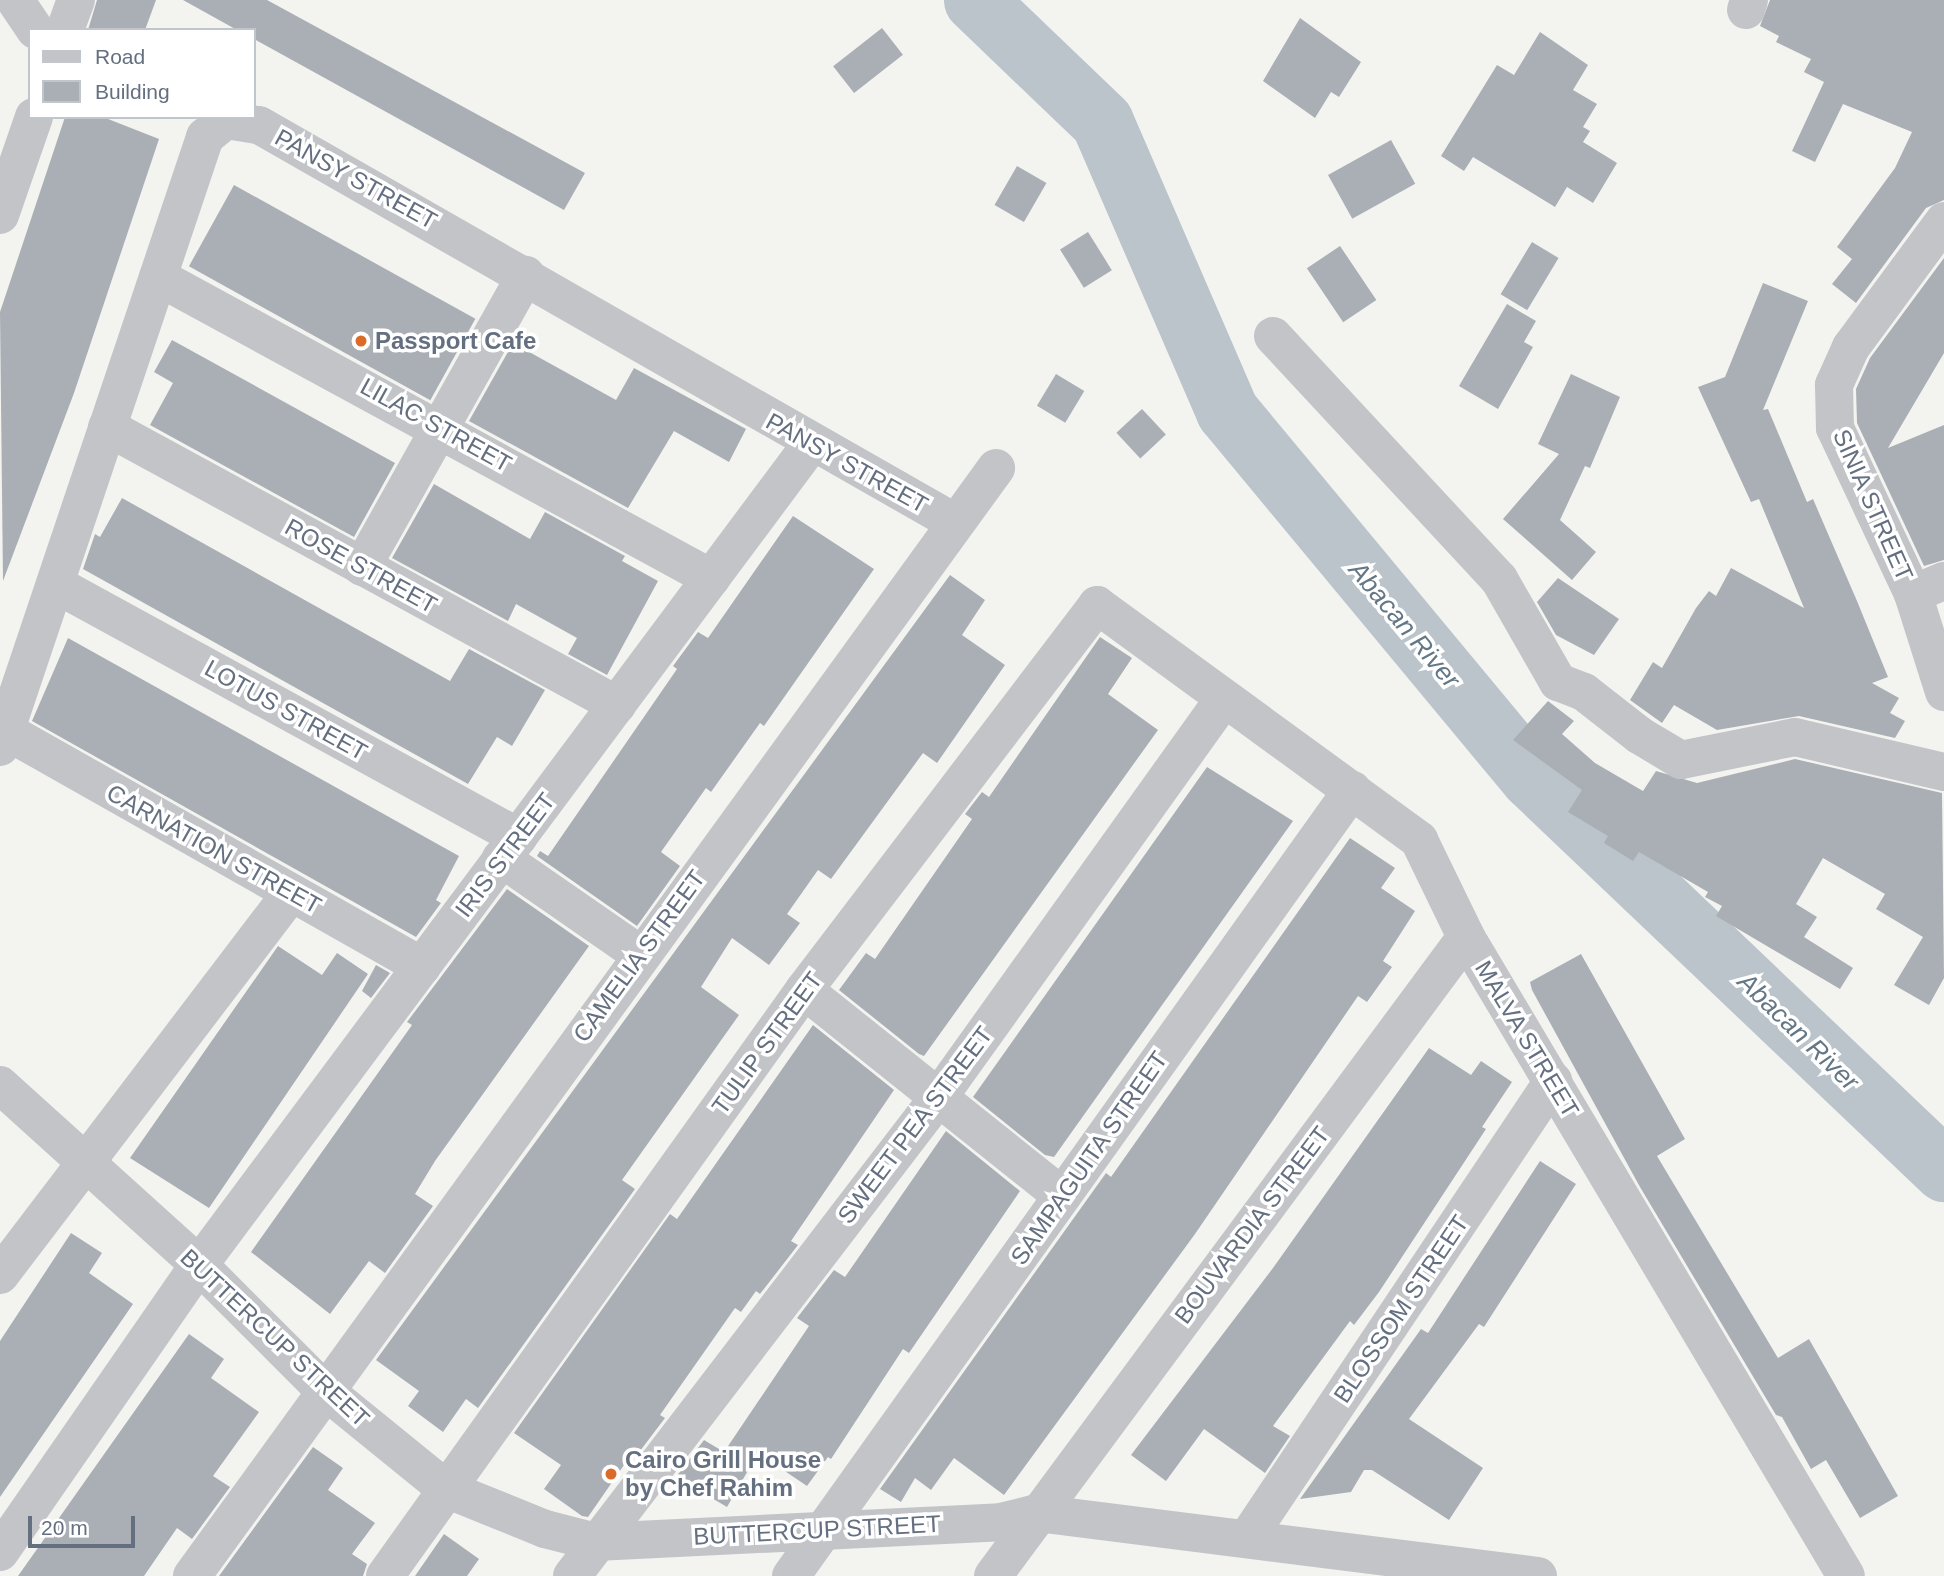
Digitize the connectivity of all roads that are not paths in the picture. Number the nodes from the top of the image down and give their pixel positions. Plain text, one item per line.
1 (15, 0) edge
2 (76, 0) edge
3 (34, 28) edge
4 (66, 28) edge
5 (33, 119) edge
6 (0, 215) edge
7 (1944, 221) edge
8 (527, 275) junction
9 (158, 277) junction
10 (1273, 335) dead end
11 (107, 426) junction
12 (440, 426) junction
13 (811, 444) junction
14 (996, 468) dead end
15 (954, 522) junction
16 (362, 567) junction
17 (711, 578) junction
18 (55, 583) junction
19 (1928, 587) edge
20 (1097, 605) joint
21 (1944, 692) edge
22 (1222, 701) junction
23 (617, 705) junction
24 (3, 739) edge
25 (1944, 772) edge
26 (1352, 790) junction
27 (510, 848) junction
28 (291, 893) junction
29 (1466, 937) junction
30 (641, 955) junction
31 (422, 965) junction
32 (804, 990) junction
33 (1553, 1081) junction
34 (0, 1085) edge
35 (938, 1098) junction
36 (84, 1159) junction
37 (1062, 1196) junction
38 (199, 1265) junction
39 (0, 1275) edge
40 (323, 1389) junction
41 (446, 1489) junction
42 (1021, 1522) junction
43 (827, 1527) junction
44 (1248, 1537) junction
45 (596, 1542) junction
46 (0, 1552) edge
47 (192, 1576) edge
48 (385, 1576) edge
49 (572, 1576) edge
50 (791, 1576) edge
51 (993, 1576) edge
52 (1354, 1576) edge
53 (1538, 1576) edge
54 (1846, 1576) edge

1 - 3 street
2 - 4 street
5 - 6 street
7 - 19 street, SINIA STREET
8 - 9 street, PANSY STREET
8 - 12 street
8 - 13 street, PANSY STREET
9 - 11 street, PANSY STREET
9 - 12 street, LILAC STREET
10 - 25 street
11 - 16 street, ROSE STREET
11 - 18 street, PANSY STREET
12 - 16 street
12 - 17 street, LILAC STREET
13 - 15 street, PANSY STREET
13 - 17 street, IRIS STREET
14 - 15 street, CAMELIA STREET
15 - 30 street, CAMELIA STREET
16 - 23 street, ROSE STREET
17 - 23 street, IRIS STREET
18 - 24 street, PANSY STREET
18 - 27 street, LOTUS STREET
19 - 21 street, SINIA STREET
20 - 22 street, MALVA STREET
20 - 32 street, TULIP STREET
22 - 26 street, MALVA STREET
22 - 35 street, SWEET PEA STREET
23 - 27 street, IRIS STREET
24 - 28 street, CARNATION STREET
26 - 29 street, MALVA STREET
26 - 37 street, SAMPAGUITA STREET
27 - 30 street, LOTUS STREET
27 - 31 street, IRIS STREET
28 - 31 street, CARNATION STREET
28 - 36 street
29 - 33 street, MALVA STREET
29 - 42 street, BOUVARDIA STREET
30 - 40 street, CAMELIA STREET
31 - 38 street, IRIS STREET
32 - 35 street
32 - 41 street, TULIP STREET
33 - 44 street, BLOSSOM STREET
33 - 54 street, MALVA STREET
34 - 36 street, BUTTERCUP STREET
35 - 37 street
35 - 45 street, SWEET PEA STREET
36 - 38 street, BUTTERCUP STREET
36 - 39 street
37 - 43 street, SAMPAGUITA STREET
38 - 40 street, BUTTERCUP STREET
38 - 46 street, IRIS STREET
40 - 41 street, BUTTERCUP STREET
40 - 47 street, CAMELIA STREET
41 - 45 street, BUTTERCUP STREET
41 - 48 street, TULIP STREET
42 - 43 street, BUTTERCUP STREET
42 - 44 street, BUTTERCUP STREET
42 - 51 street, BOUVARDIA STREET
42 - 52 street, BUTTERCUP STREET
43 - 45 street, BUTTERCUP STREET
43 - 50 street, SAMPAGUITA STREET
44 - 53 street, BUTTERCUP STREET
45 - 49 street, SWEET PEA STREET

